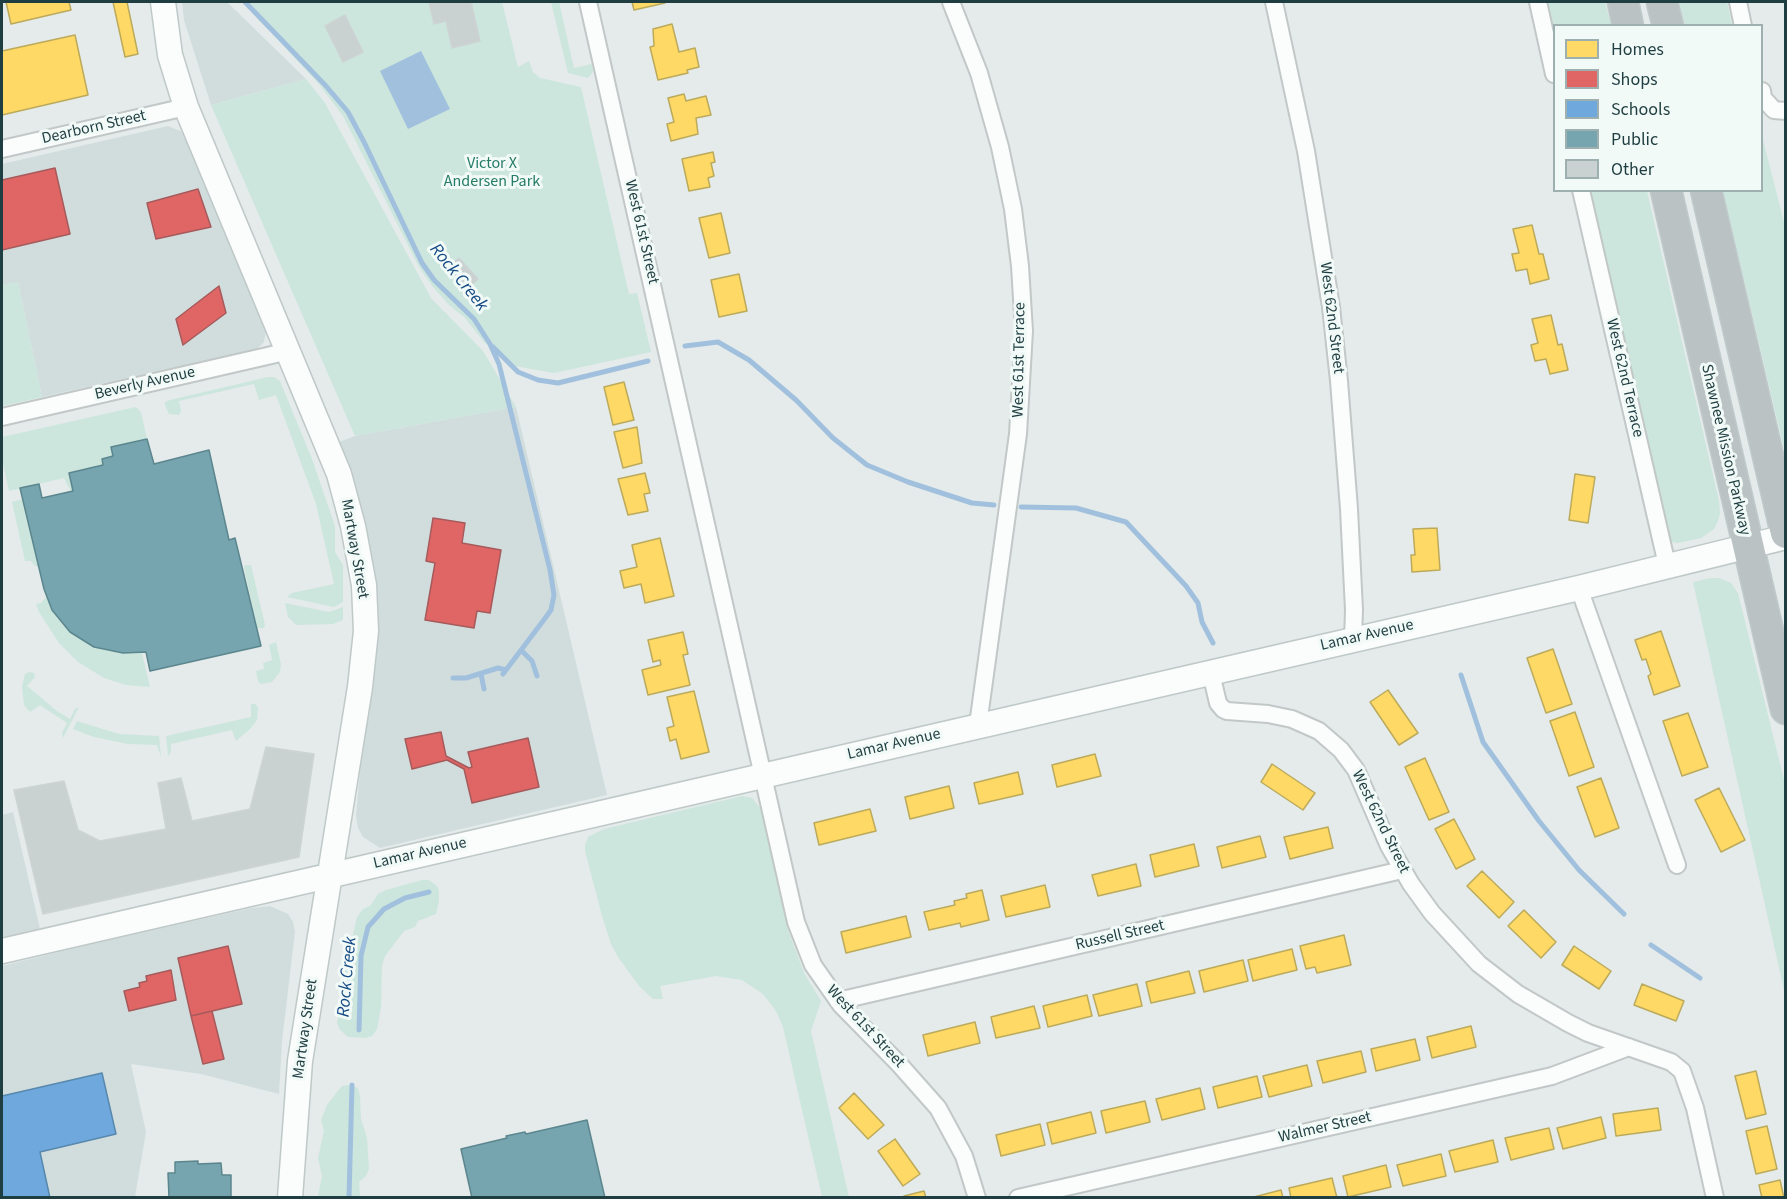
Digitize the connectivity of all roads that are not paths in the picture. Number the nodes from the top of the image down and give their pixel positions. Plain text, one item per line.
1 (163, 2) edge
2 (588, 2) edge
3 (951, 2) edge
4 (1274, 2) edge
5 (1538, 2) edge
6 (1623, 2) edge
7 (1662, 2) edge
8 (1738, 2) edge
9 (1628, 24) edge
10 (1668, 24) edge
11 (1743, 24) edge
12 (1553, 70) edge
13 (1763, 98) edge
14 (186, 107) junction
15 (1780, 110) edge
16 (2, 149) edge
17 (1581, 192) edge
18 (1666, 192) edge
19 (1706, 192) edge
20 (289, 351) junction
21 (2, 417) edge
22 (1785, 533) edge
23 (1785, 537) edge
24 (1748, 546) junction
25 (1667, 565) junction
26 (1579, 588) junction
27 (1353, 639) junction
28 (1211, 673) junction
29 (1785, 709) edge
30 (978, 725) junction
31 (763, 775) junction
32 (1677, 865) dead end
33 (1402, 870) junction
34 (329, 875) junction
35 (2, 951) edge
36 (838, 1001) junction
37 (1629, 1047) junction
38 (290, 1197) edge
39 (977, 1197) edge
40 (1018, 1197) edge
41 (1715, 1197) edge

1 - 14 street, Martway Street
2 - 31 street, West 61st Street
3 - 30 street, West 61st Terrace
4 - 27 street, West 62nd Street
5 - 12 street
6 - 9 highway
7 - 10 highway
8 - 11 street
13 - 15 street
14 - 16 street, Dearborn Street
14 - 20 street, Martway Street
17 - 25 street, West 62nd Terrace
18 - 24 highway, Shawnee Mission Parkway
19 - 22 highway
20 - 21 street, Beverly Avenue
20 - 34 street, Martway Street
23 - 24 street, Lamar Avenue
24 - 25 street, Lamar Avenue
24 - 29 highway, Shawnee Mission Parkway
25 - 26 street, Lamar Avenue
26 - 27 street, Lamar Avenue
26 - 32 street
27 - 28 street, Lamar Avenue
28 - 30 street, Lamar Avenue
28 - 33 street, West 62nd Street
30 - 31 street, Lamar Avenue
31 - 34 street, Lamar Avenue
31 - 36 street, West 61st Street
33 - 36 street, Russell Street
33 - 37 street, West 62nd Street
34 - 35 street, Lamar Avenue
34 - 38 street, Martway Street
36 - 39 street, West 61st Street
37 - 40 street, Walmer Street
37 - 41 street, West 62nd Street

